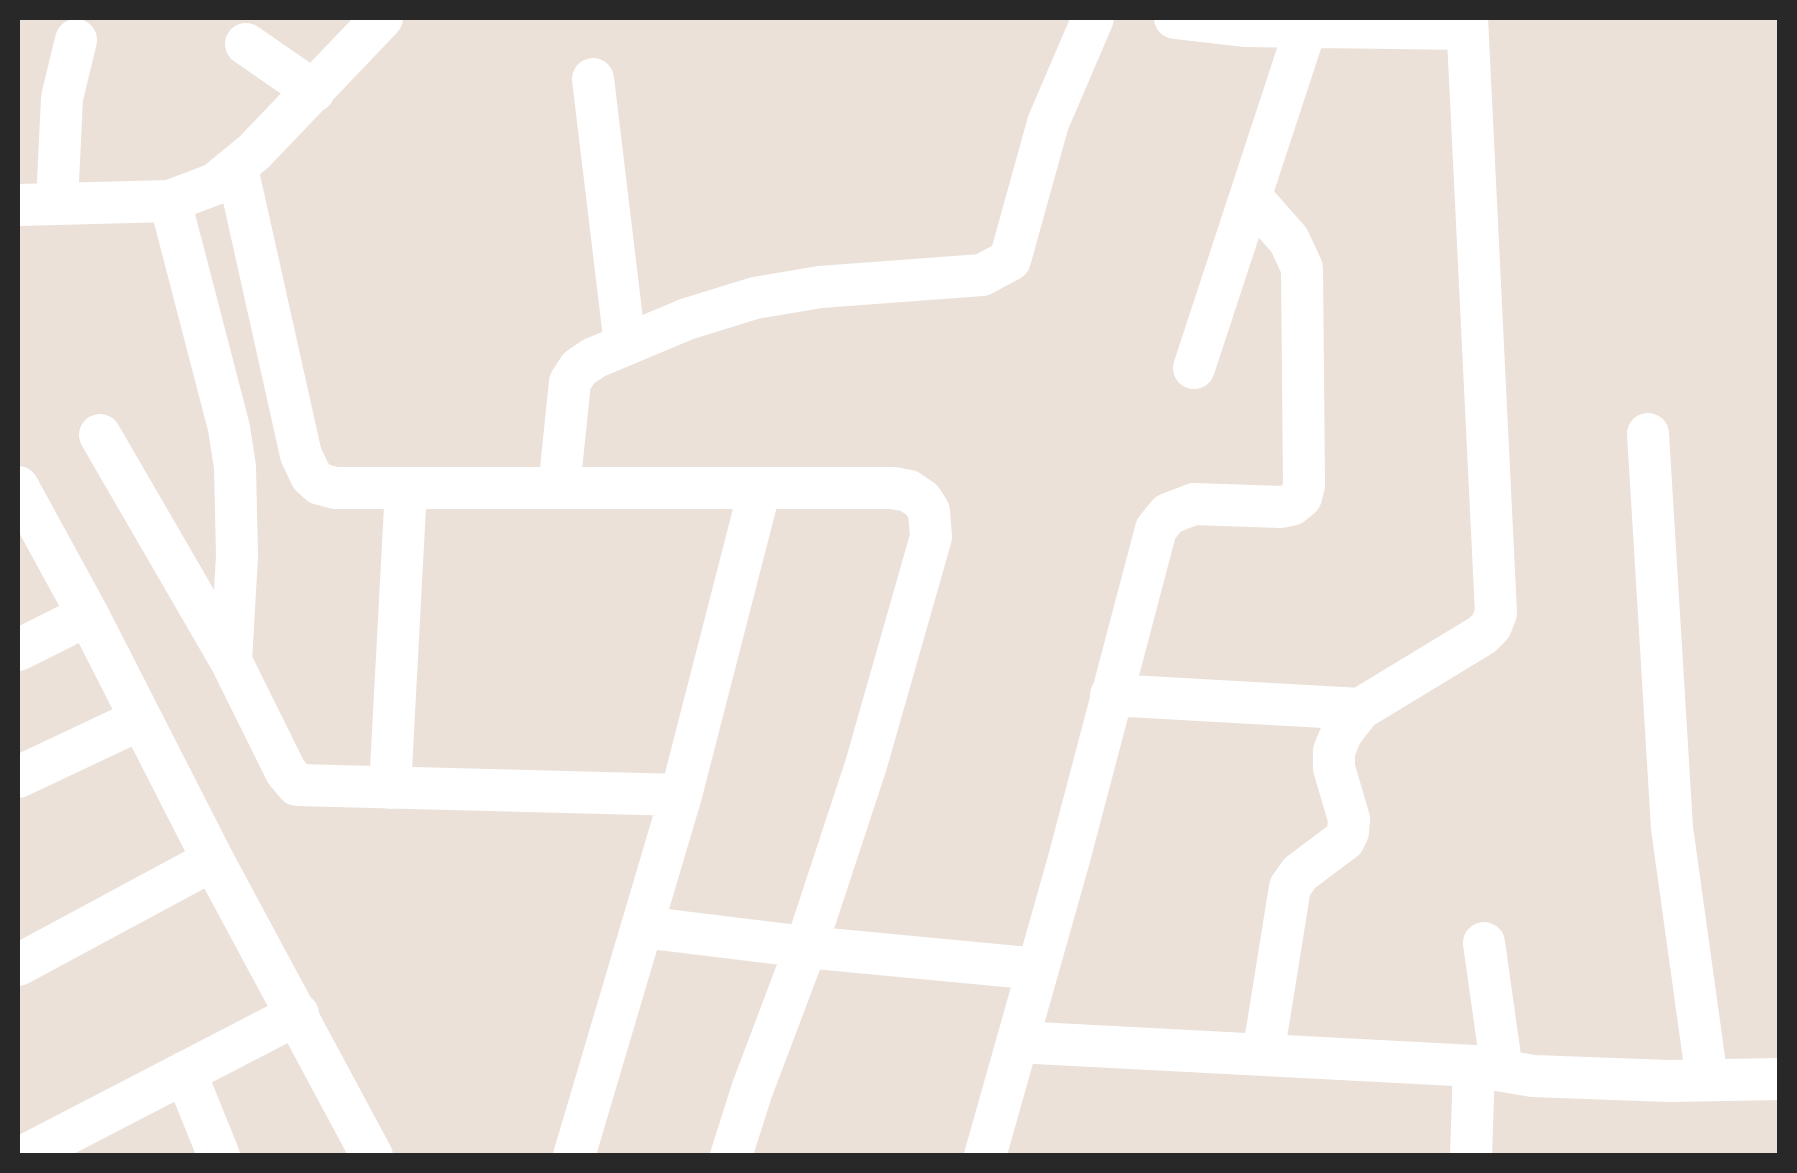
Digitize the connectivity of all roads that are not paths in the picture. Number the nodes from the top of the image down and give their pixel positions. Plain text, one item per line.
1 (382, 18) edge
2 (1092, 18) edge
3 (1176, 18) edge
4 (1308, 22) edge
5 (1467, 23) edge
6 (76, 40) dead end
7 (246, 44) dead end
8 (594, 79) dead end
9 (314, 91) junction
10 (237, 168) junction
11 (1251, 196) junction
12 (170, 201) junction
13 (37, 204) edge
14 (625, 345) junction
15 (1194, 368) dead end
16 (1648, 434) dead end
17 (100, 435) dead end
18 (18, 486) edge
19 (406, 488) junction
20 (559, 488) junction
21 (760, 488) junction
22 (88, 614) junction
23 (18, 650) edge
24 (230, 661) junction
25 (1111, 695) junction
26 (1360, 709) junction
27 (141, 719) junction
28 (18, 777) edge
29 (390, 788) junction
30 (681, 795) junction
31 (213, 860) junction
32 (642, 927) junction
33 (1484, 943) dead end
34 (806, 948) junction
35 (18, 965) edge
36 (1038, 969) junction
37 (298, 1014) junction
38 (1017, 1042) junction
39 (1263, 1055) junction
40 (1488, 1069) junction
41 (185, 1072) junction
42 (1780, 1079) edge
43 (1707, 1080) junction
44 (24, 1156) edge
45 (219, 1156) edge
46 (372, 1156) edge
47 (574, 1156) edge
48 (731, 1156) edge
49 (985, 1156) edge
50 (1470, 1156) edge

1 - 9 street
2 - 14 street
3 - 4 street
4 - 5 street
4 - 11 street
5 - 26 street
6 - 13 street
7 - 9 street
8 - 14 street
9 - 10 street
10 - 12 street
10 - 19 street
11 - 15 street
11 - 25 street
12 - 13 street
12 - 24 street
14 - 20 street
16 - 43 street
17 - 24 street
18 - 22 street
19 - 20 street
19 - 29 street
20 - 21 street
21 - 30 street
21 - 34 street
22 - 23 street
22 - 27 street
24 - 29 street
25 - 26 street
25 - 36 street
26 - 39 street
27 - 28 street
27 - 31 street
29 - 30 street
30 - 32 street
31 - 35 street
31 - 37 street
32 - 34 street
32 - 47 street
33 - 40 street
34 - 36 street
34 - 48 street
36 - 38 street
37 - 41 street
37 - 46 street
38 - 39 street
38 - 49 street
39 - 40 street
40 - 43 street
40 - 50 street
41 - 44 street
41 - 45 street
42 - 43 street

